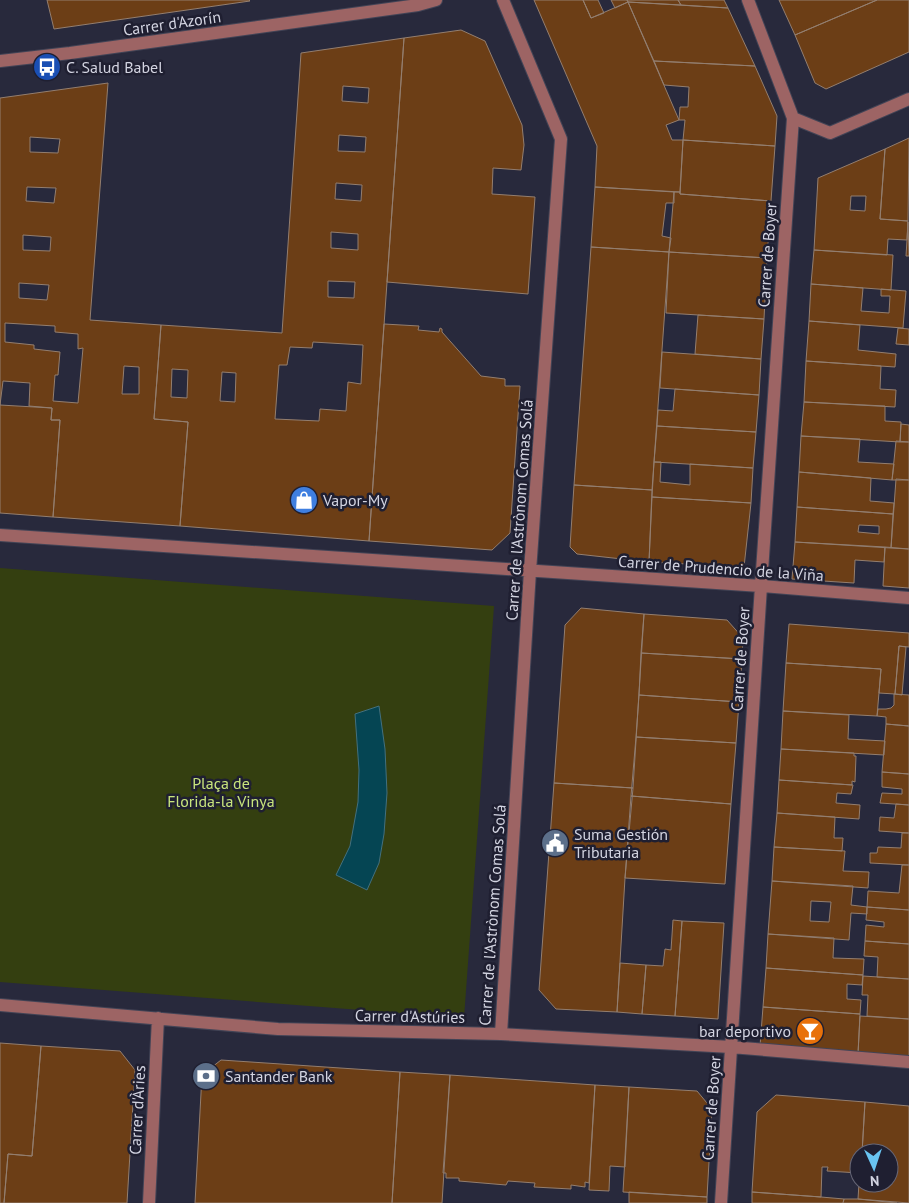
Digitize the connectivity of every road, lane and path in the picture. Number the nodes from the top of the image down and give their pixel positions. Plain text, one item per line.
1 (436, 0) edge
2 (503, 0) edge
3 (748, 0) edge
4 (0, 61) edge
5 (909, 98) edge
6 (793, 118) junction
7 (0, 535) edge
8 (530, 571) junction
9 (761, 586) junction
10 (909, 598) edge
11 (0, 1005) edge
12 (158, 1018) junction
13 (501, 1034) junction
14 (732, 1047) junction
15 (909, 1062) edge
16 (149, 1203) edge
17 (721, 1203) edge

1 - 4 street, Carrer d'Azorín
2 - 8 street, Carrer de l'Astrònom Comas Solá
3 - 6 street
5 - 6 street
6 - 9 street, Carrer de Boyer
7 - 8 street
8 - 9 street, Carrer de Prudencio de la Viña
8 - 13 street, Carrer de l'Astrònom Comas Solá
9 - 10 street, Carrer de Prudencio de la Viña
9 - 14 street, Carrer de Boyer
11 - 12 street, Carrer d'Astúries
12 - 13 street, Carrer d'Astúries
12 - 16 street, Carrer d'Àries
13 - 14 street, Carrer d'Astúries
14 - 15 street, Carrer d'Astúries
14 - 17 street, Carrer de Boyer

